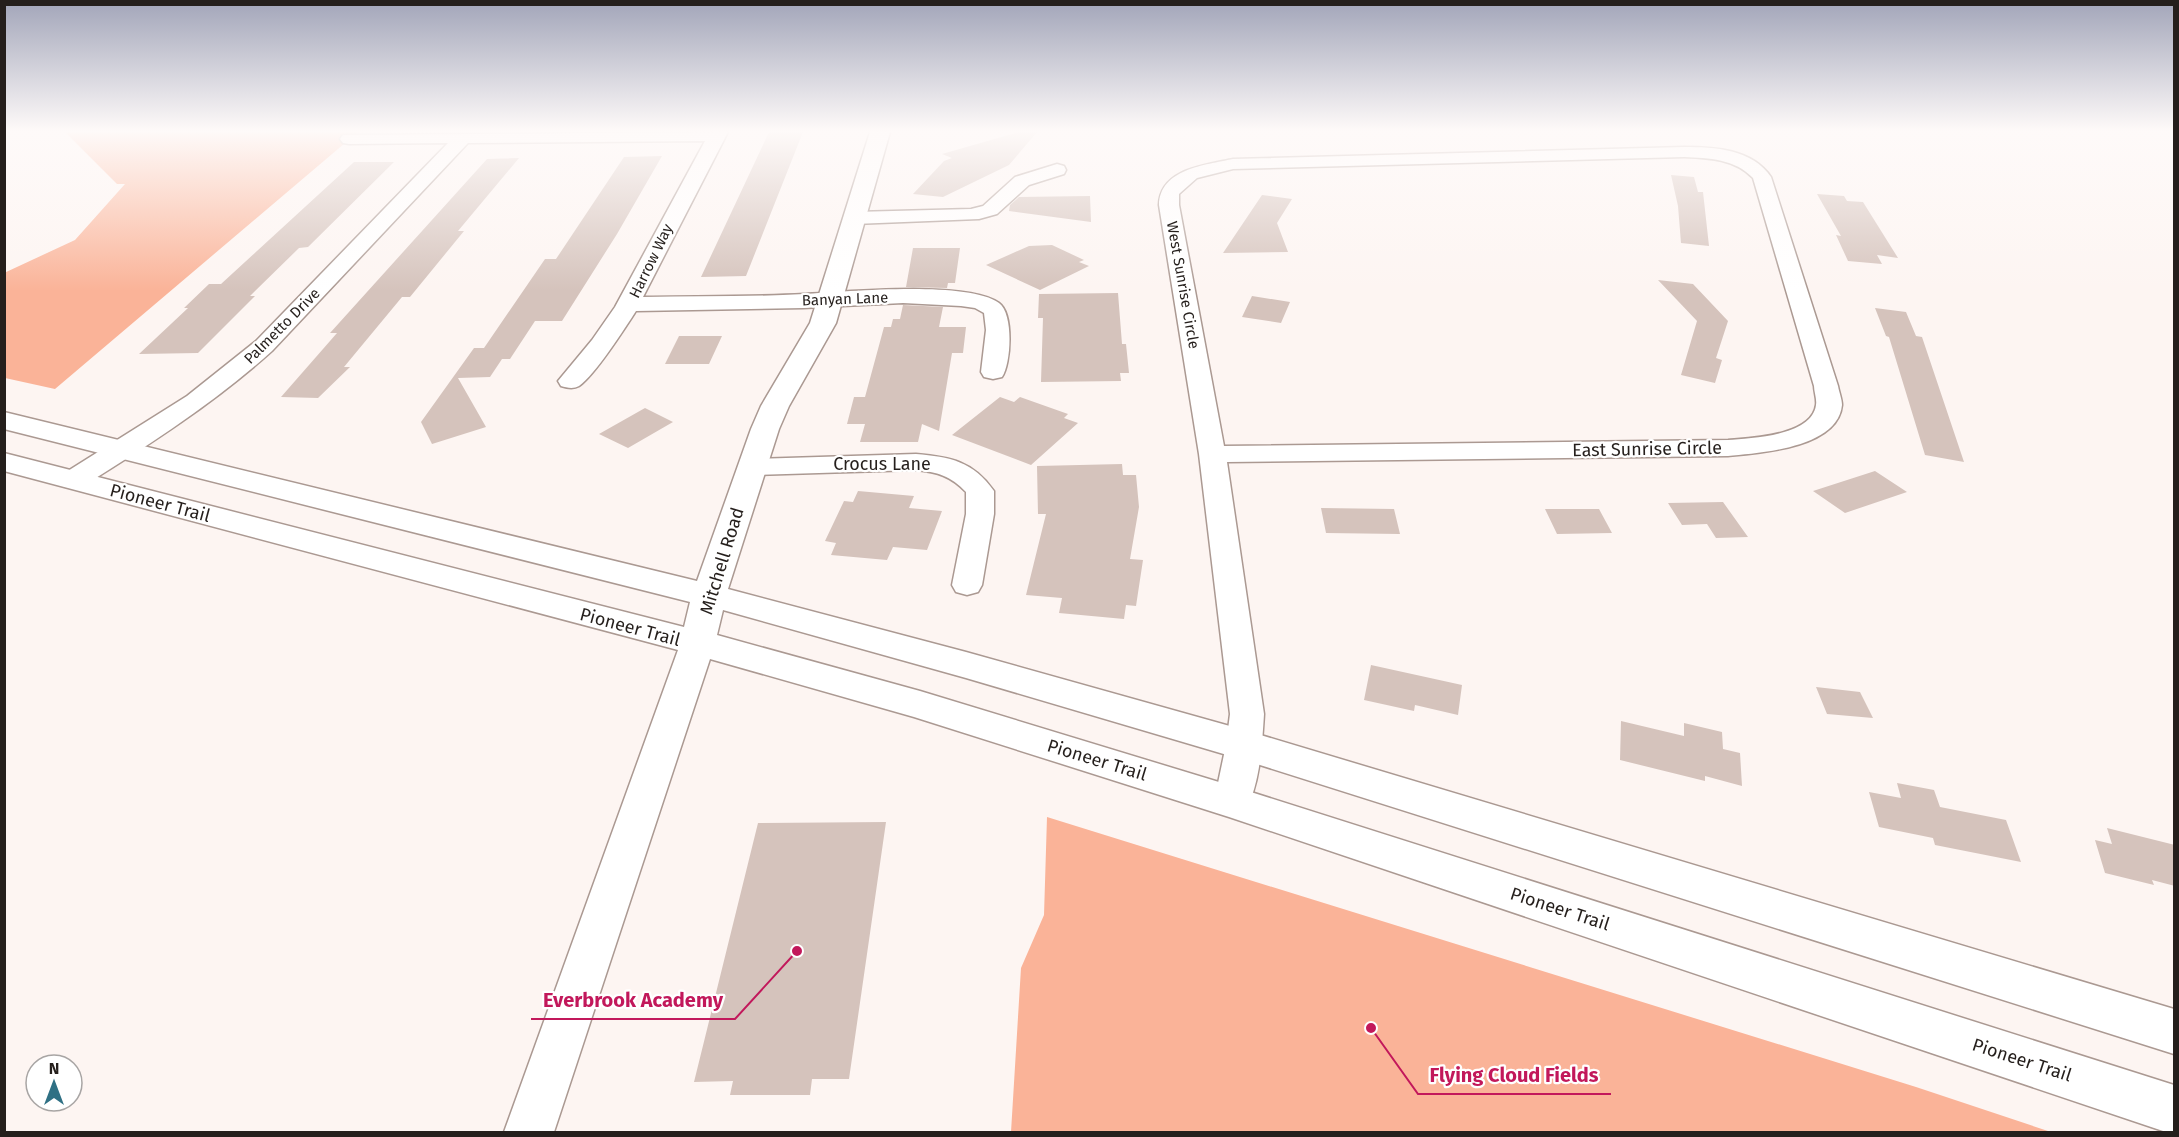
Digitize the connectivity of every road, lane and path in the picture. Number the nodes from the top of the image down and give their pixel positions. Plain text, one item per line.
1 (418, 185) edge
2 (691, 185) edge
3 (864, 185) edge
4 (1018, 185) edge
5 (1176, 185) edge
6 (1764, 185) edge
7 (854, 218) junction
8 (830, 298) junction
9 (630, 304) junction
10 (993, 372) dead end
11 (570, 381) dead end
12 (4, 420) edge
13 (123, 449) junction
14 (1212, 454) junction
15 (4, 462) edge
16 (752, 467) junction
17 (73, 480) junction
18 (967, 585) dead end
19 (709, 595) junction
20 (697, 645) junction
21 (1244, 745) junction
22 (1232, 802) junction
23 (2175, 1032) edge
24 (2175, 1110) edge
25 (529, 1132) edge

1 - 13 street, Palmetto Drive
2 - 9 street, Harrow Way
3 - 7 main road, Mitchell Road
4 - 7 street
5 - 14 street, West Sunrise Circle
6 - 14 street, East Sunrise Circle
7 - 8 main road, Mitchell Road
8 - 9 street, Banyan Lane
8 - 10 street, Banyan Lane
8 - 16 main road, Mitchell Road
9 - 11 street, Harrow Way
12 - 13 main road
13 - 17 street, Palmetto Drive
13 - 19 main road
14 - 21 street, West Sunrise Circle
15 - 17 main road, Pioneer Trail
16 - 18 street, Crocus Lane
16 - 19 main road, Mitchell Road
17 - 20 main road, Pioneer Trail
19 - 20 main road, Mitchell Road
19 - 21 main road
20 - 22 main road, Pioneer Trail
20 - 25 main road, Mitchell Road
21 - 22 street, West Sunrise Circle
21 - 23 main road
22 - 24 main road, Pioneer Trail

